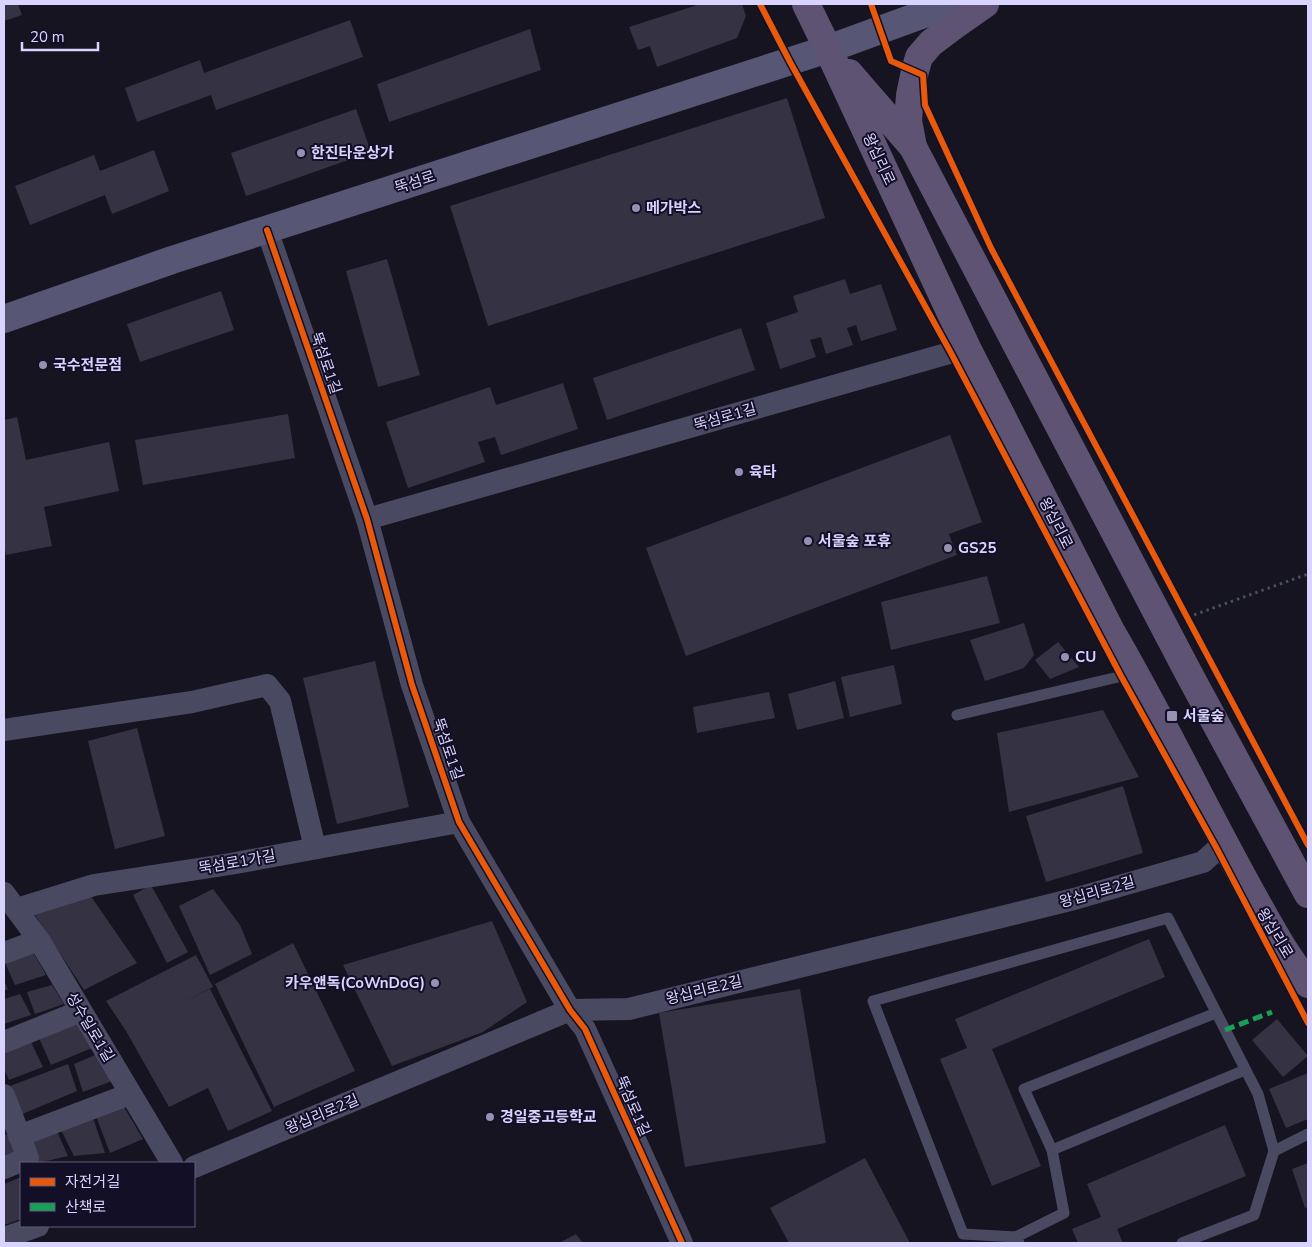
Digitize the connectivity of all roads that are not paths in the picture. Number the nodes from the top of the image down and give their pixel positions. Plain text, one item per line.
1 (808, 4) edge
2 (903, 4) edge
3 (951, 4) edge
4 (985, 4) edge
5 (828, 49) junction
6 (913, 147) junction
7 (267, 230) junction
8 (5, 314) edge
9 (967, 348) junction
10 (367, 519) junction
11 (1136, 673) junction
12 (957, 714) dead end
13 (4, 730) edge
14 (459, 822) junction
15 (1224, 843) junction
16 (315, 848) junction
17 (1308, 894) edge
18 (10, 901) edge
19 (39, 940) junction
20 (4, 953) edge
21 (1308, 984) edge
22 (570, 1010) junction
23 (81, 1011) junction
24 (1216, 1013) junction
25 (4, 1042) edge
26 (1245, 1070) junction
27 (130, 1094) junction
28 (4, 1095) edge
29 (1308, 1134) edge
30 (19, 1136) junction
31 (1052, 1150) junction
32 (1274, 1151) junction
33 (171, 1162) edge
34 (195, 1167) edge
35 (4, 1168) edge
36 (35, 1227) edge
37 (4, 1238) edge
38 (1018, 1240) edge
39 (682, 1243) edge
40 (1182, 1243) edge

1 - 5 main road, 왕십리로
2 - 5 main road, 뚝섬로
3 - 5 main road, 뚝섬로
4 - 6 main road
5 - 6 main road, 왕십리로
5 - 7 main road, 뚝섬로
5 - 9 main road, 왕십리로
6 - 17 main road, 왕십리로
7 - 8 main road, 뚝섬로
7 - 10 street, 뚝섬로1길
9 - 10 street, 뚝섬로1길
9 - 11 main road, 왕십리로
10 - 14 street, 뚝섬로1길
11 - 12 lane
11 - 15 main road, 왕십리로
13 - 16 street
14 - 16 street, 뚝섬로1가길
14 - 22 street, 뚝섬로1길
15 - 21 main road, 왕십리로
15 - 22 street, 왕십리로2길
16 - 18 street, 뚝섬로1가길
18 - 19 street, 성수일로1길
19 - 20 street
19 - 23 street, 성수일로1길
22 - 34 street, 왕십리로2길
22 - 39 street, 뚝섬로1길
23 - 25 street
23 - 27 street, 성수일로1길
24 - 26 lane
24 - 31 lane
24 - 38 lane
26 - 31 lane
26 - 32 lane
27 - 30 street
27 - 33 street, 성수일로1길
28 - 30 street
29 - 32 lane
30 - 35 street
31 - 38 lane
32 - 40 lane
36 - 37 street

